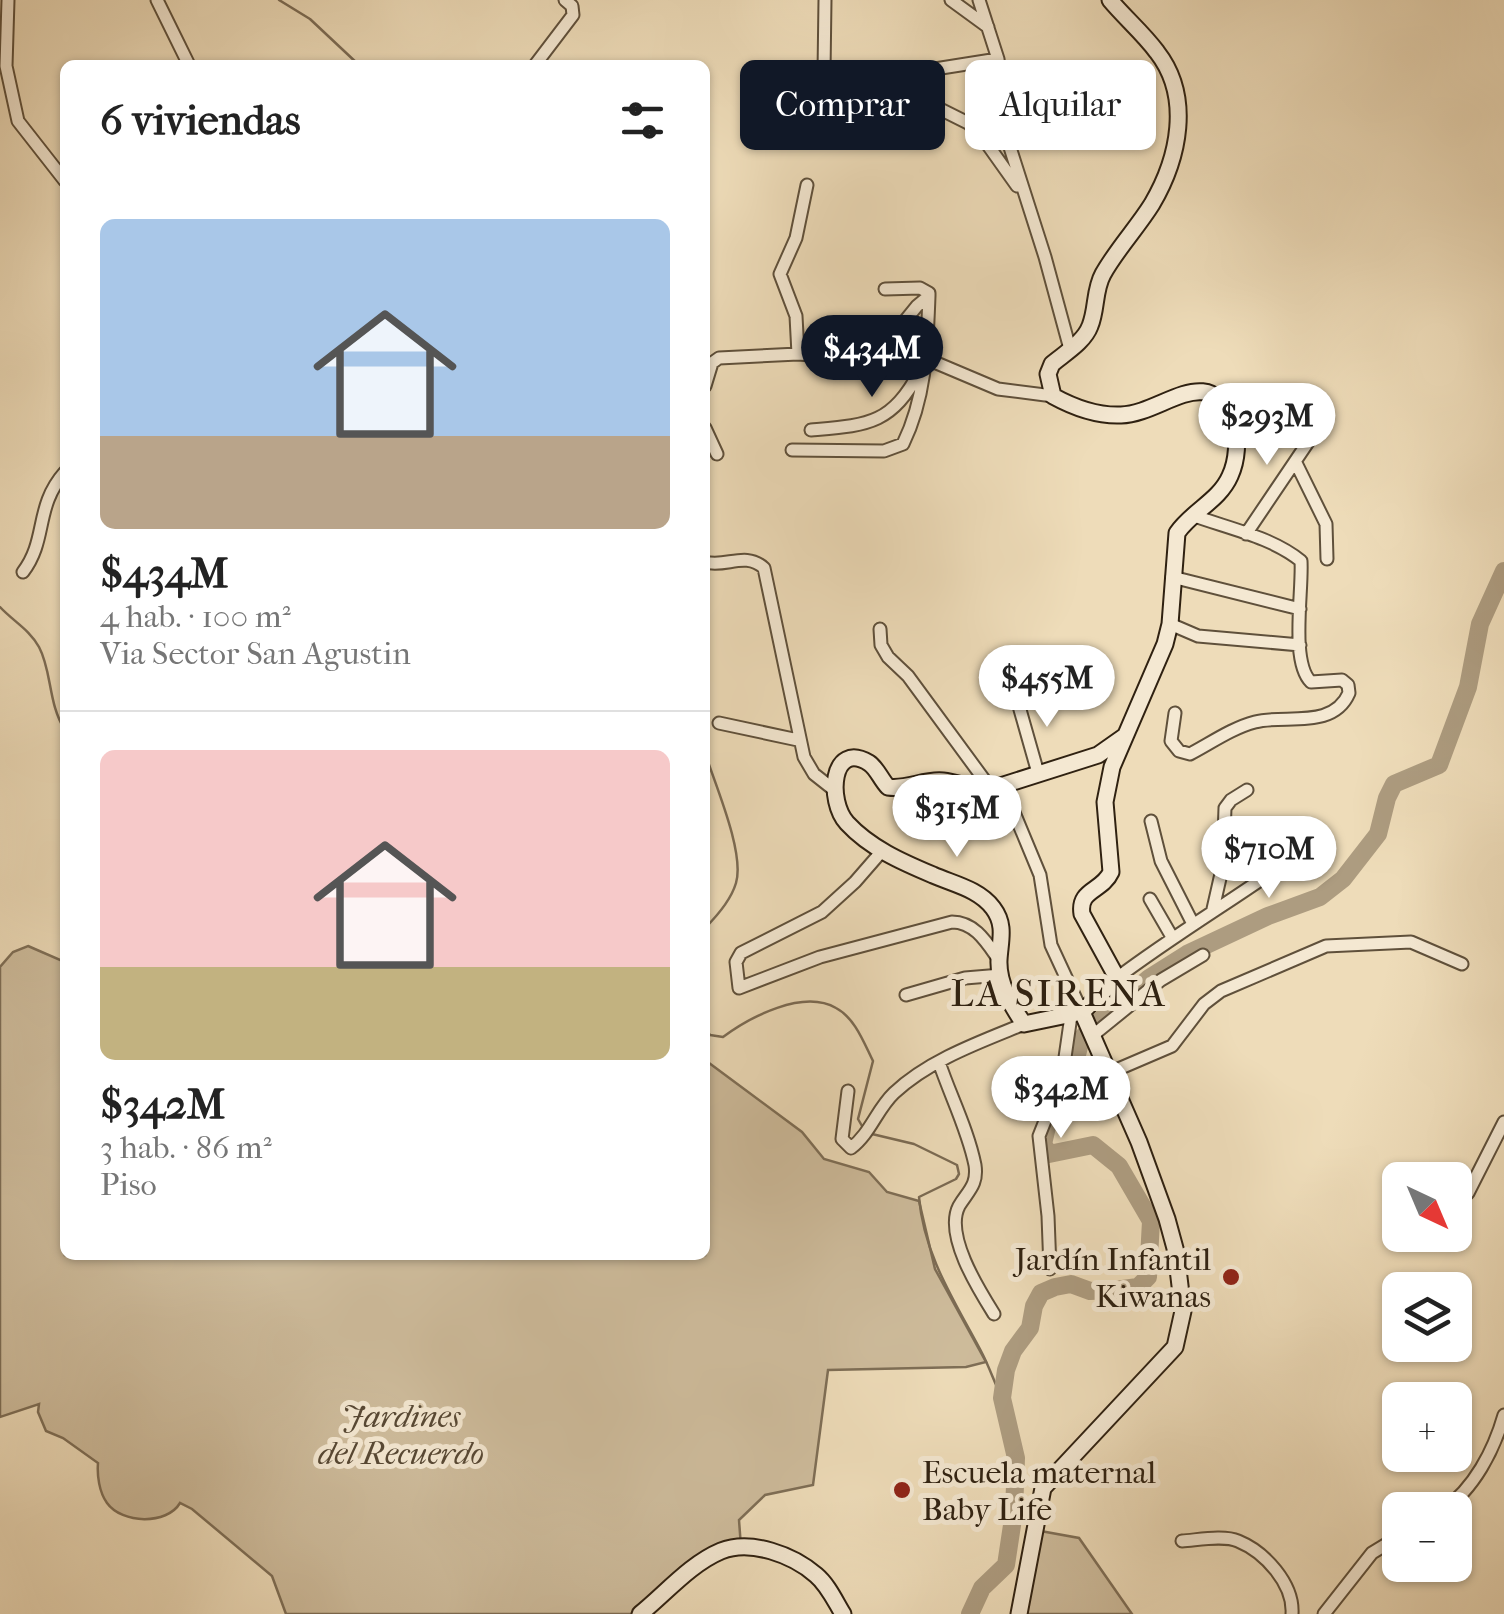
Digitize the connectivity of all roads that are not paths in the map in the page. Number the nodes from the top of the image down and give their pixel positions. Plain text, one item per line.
1 (8, 0) edge
2 (157, 0) edge
3 (565, 0) edge
4 (825, 0) edge
5 (951, 0) edge
6 (979, 0) edge
7 (1110, 0) edge
8 (988, 26) junction
9 (998, 59) junction
10 (187, 60) edge
11 (539, 60) edge
12 (945, 112) edge
13 (60, 175) edge
14 (807, 186) dead end
15 (1022, 194) junction
16 (885, 289) dead end
17 (929, 296) junction
18 (1070, 349) junction
19 (798, 354) junction
20 (927, 359) junction
21 (710, 370) edge
22 (1054, 396) junction
23 (1320, 422) dead end
24 (811, 430) dead end
25 (710, 439) edge
26 (792, 450) dead end
27 (717, 454) dead end
28 (1296, 462) junction
29 (60, 478) edge
30 (1192, 515) junction
31 (1246, 534) junction
32 (1327, 558) dead end
33 (710, 564) edge
34 (23, 572) dead end
35 (1172, 576) junction
36 (1300, 609) junction
37 (1170, 624) junction
38 (880, 629) dead end
39 (1300, 646) junction
40 (1017, 699) dead end
41 (1176, 713) dead end
42 (719, 723) dead end
43 (1125, 736) junction
44 (798, 740) junction
45 (1038, 772) junction
46 (997, 788) junction
47 (834, 789) junction
48 (1247, 790) dead end
49 (1151, 821) dead end
50 (1316, 840) dead end
51 (882, 851) junction
52 (1150, 900) dead end
53 (1213, 909) junction
54 (1193, 924) junction
55 (1172, 937) junction
56 (1202, 954) dead end
57 (1462, 964) dead end
58 (1000, 968) junction
59 (1117, 978) junction
60 (906, 994) dead end
61 (1079, 1016) junction
62 (1024, 1024) junction
63 (1093, 1038) junction
64 (939, 1062) junction
65 (1108, 1073) junction
66 (848, 1091) dead end
67 (1504, 1122) edge
68 (1472, 1185) edge
69 (1050, 1269) dead end
70 (994, 1314) dead end
71 (1504, 1415) edge
72 (1463, 1492) edge
73 (1182, 1540) dead end
74 (1382, 1546) edge
75 (1020, 1605) edge
76 (640, 1614) edge
77 (842, 1614) edge
78 (1292, 1614) edge
79 (1324, 1614) edge

1 - 13 street
2 - 10 street
3 - 11 street
4 - 9 street
5 - 8 street
6 - 8 street
7 - 18 street
8 - 9 street
9 - 15 street
12 - 15 street
14 - 19 street
15 - 18 street
16 - 17 street
17 - 19 street
17 - 20 street
18 - 22 street
19 - 21 street
20 - 22 street
20 - 24 street
20 - 26 street
22 - 30 street
23 - 28 street
25 - 27 street
28 - 31 street
28 - 32 street
29 - 34 street
30 - 31 street
30 - 35 street
31 - 36 street
33 - 44 street
35 - 36 street
35 - 37 street
36 - 39 street
37 - 39 street
37 - 43 street
38 - 46 street
39 - 41 street
40 - 45 street
42 - 44 street
43 - 45 street
43 - 59 street
44 - 47 street
45 - 46 street
46 - 47 street
46 - 61 street
47 - 51 street
48 - 53 street
49 - 54 street
50 - 53 street
51 - 58 street
51 - 58 street
52 - 55 street
53 - 54 street
54 - 55 street
55 - 59 street
56 - 63 street
57 - 65 street
58 - 60 street
58 - 62 street
59 - 61 street
61 - 62 street
61 - 63 street
61 - 69 street
62 - 64 street
63 - 65 street
64 - 66 street
64 - 70 street
65 - 75 street
67 - 68 street
71 - 72 street
73 - 78 street
74 - 79 street
76 - 77 street

